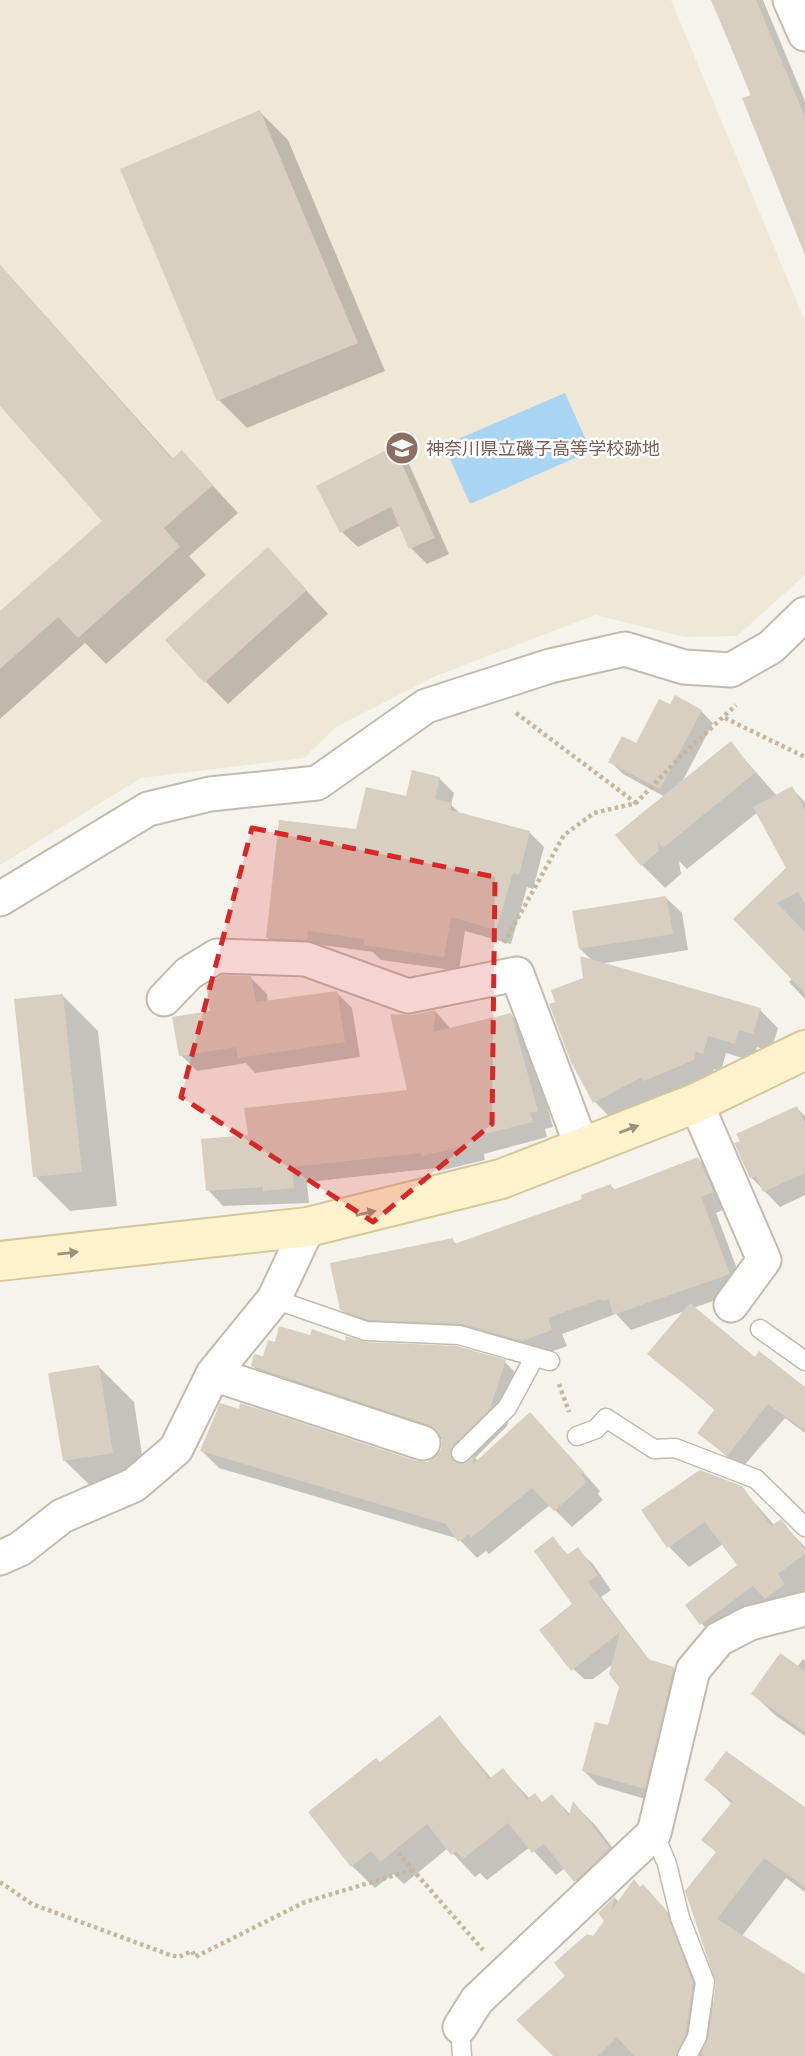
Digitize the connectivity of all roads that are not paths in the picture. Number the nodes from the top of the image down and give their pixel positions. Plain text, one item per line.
1 (791, 0) edge
2 (805, 34) edge
3 (805, 614) edge
4 (0, 899) edge
5 (164, 999) dead end
6 (805, 1050) edge
7 (696, 1102) junction
8 (582, 1147) junction
9 (308, 1227) junction
10 (0, 1261) edge
11 (274, 1299) junction
12 (730, 1305) dead end
13 (760, 1329) dead end
14 (805, 1362) edge
15 (213, 1374) junction
16 (577, 1436) road end
17 (423, 1443) dead end
18 (461, 1453) dead end
19 (805, 1527) edge
20 (0, 1558) edge
21 (805, 1609) edge
22 (654, 1833) junction
23 (461, 2041) edge
24 (687, 2056) edge

1 - 2 street
3 - 4 street
5 - 8 street
6 - 7 street
8 -> 7 street
7 - 12 street
9 -> 8 street
10 -> 9 street
9 - 11 street
11 - 15 street
11 - 18 lane
13 - 14 lane
15 - 17 street
15 - 20 street
16 - 19 lane
21 - 22 street
22 - 23 street
22 - 24 lane

